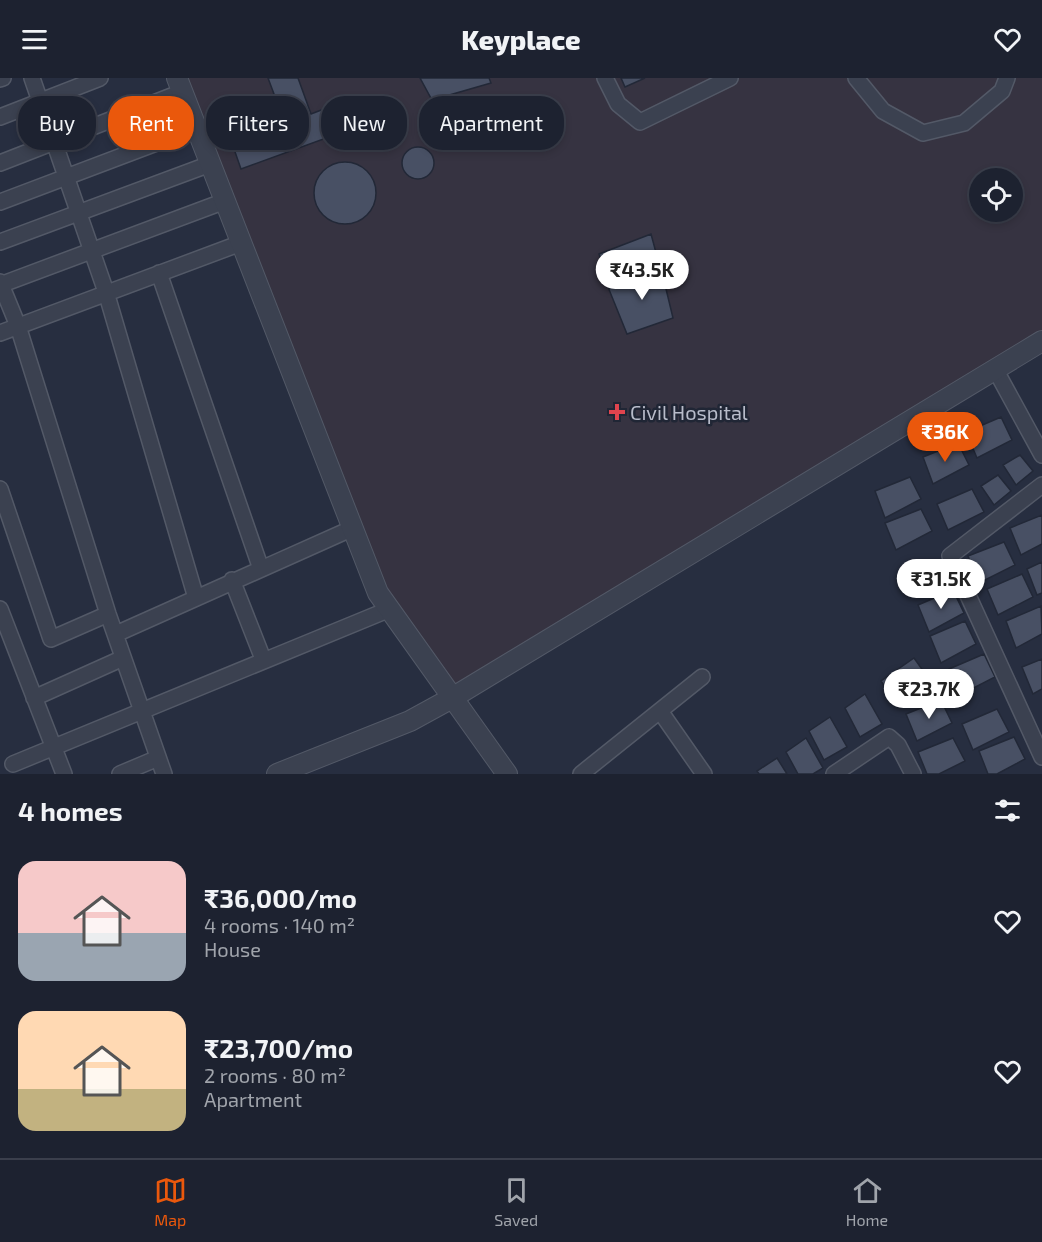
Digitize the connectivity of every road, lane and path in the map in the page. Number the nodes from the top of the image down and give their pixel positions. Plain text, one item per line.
1 (32, 78) edge
2 (100, 78) edge
3 (606, 78) edge
4 (730, 78) edge
5 (856, 78) edge
6 (1007, 78) edge
7 (180, 85) edge
8 (38, 96) edge
9 (53, 96) edge
10 (18, 110) edge
11 (0, 117) edge
12 (96, 123) edge
13 (196, 128) junction
14 (33, 150) edge
15 (57, 150) edge
16 (0, 163) edge
17 (210, 164) junction
18 (66, 177) junction
19 (225, 201) junction
20 (0, 202) edge
21 (78, 213) junction
22 (0, 242) edge
23 (241, 243) junction
24 (91, 250) junction
25 (159, 273) junction
26 (0, 284) edge
27 (106, 292) junction
28 (18, 326) junction
29 (0, 333) edge
30 (1042, 341) edge
31 (995, 369) junction
32 (1042, 455) edge
33 (1042, 485) edge
34 (0, 489) edge
35 (353, 528) junction
36 (261, 569) junction
37 (232, 580) junction
38 (196, 598) junction
39 (0, 609) edge
40 (390, 609) junction
41 (108, 614) junction
42 (116, 634) junction
43 (123, 658) junction
44 (263, 659) junction
45 (702, 677) dead end
46 (34, 698) junction
47 (452, 698) junction
48 (142, 710) junction
49 (660, 711) junction
50 (53, 747) junction
51 (1042, 756) edge
52 (158, 758) junction
53 (13, 764) dead end
54 (64, 774) edge
55 (120, 774) edge
56 (165, 774) edge
57 (277, 774) edge
58 (507, 774) edge
59 (581, 774) edge
60 (704, 774) edge
61 (834, 774) edge
62 (913, 774) edge

1 - 8 street
2 - 9 street
3 - 4 street
5 - 6 street
7 - 12 street
7 - 13 street
10 - 11 street
13 - 17 street
13 - 18 street
14 - 16 street
15 - 18 street
17 - 19 street
17 - 21 street
18 - 20 street
18 - 21 street
19 - 23 street
19 - 24 street
21 - 22 street
21 - 24 street
23 - 25 street
23 - 35 street
24 - 26 street
24 - 27 street
25 - 27 street
25 - 36 street
26 - 28 street
27 - 28 street
27 - 38 street
28 - 29 street
28 - 41 street
30 - 31 street
31 - 32 street
31 - 47 street
33 - 51 street
34 - 41 street
35 - 36 street
35 - 40 street
36 - 37 street
37 - 38 street
37 - 44 street
38 - 42 street
39 - 46 street
40 - 44 street
40 - 47 street
41 - 42 street
42 - 43 street
43 - 46 street
43 - 48 street
44 - 48 street
45 - 49 street
46 - 50 street
47 - 57 street
47 - 58 street
48 - 50 street
48 - 52 street
49 - 59 street
49 - 60 street
50 - 53 street
50 - 54 street
52 - 55 street
52 - 56 street
61 - 62 street

